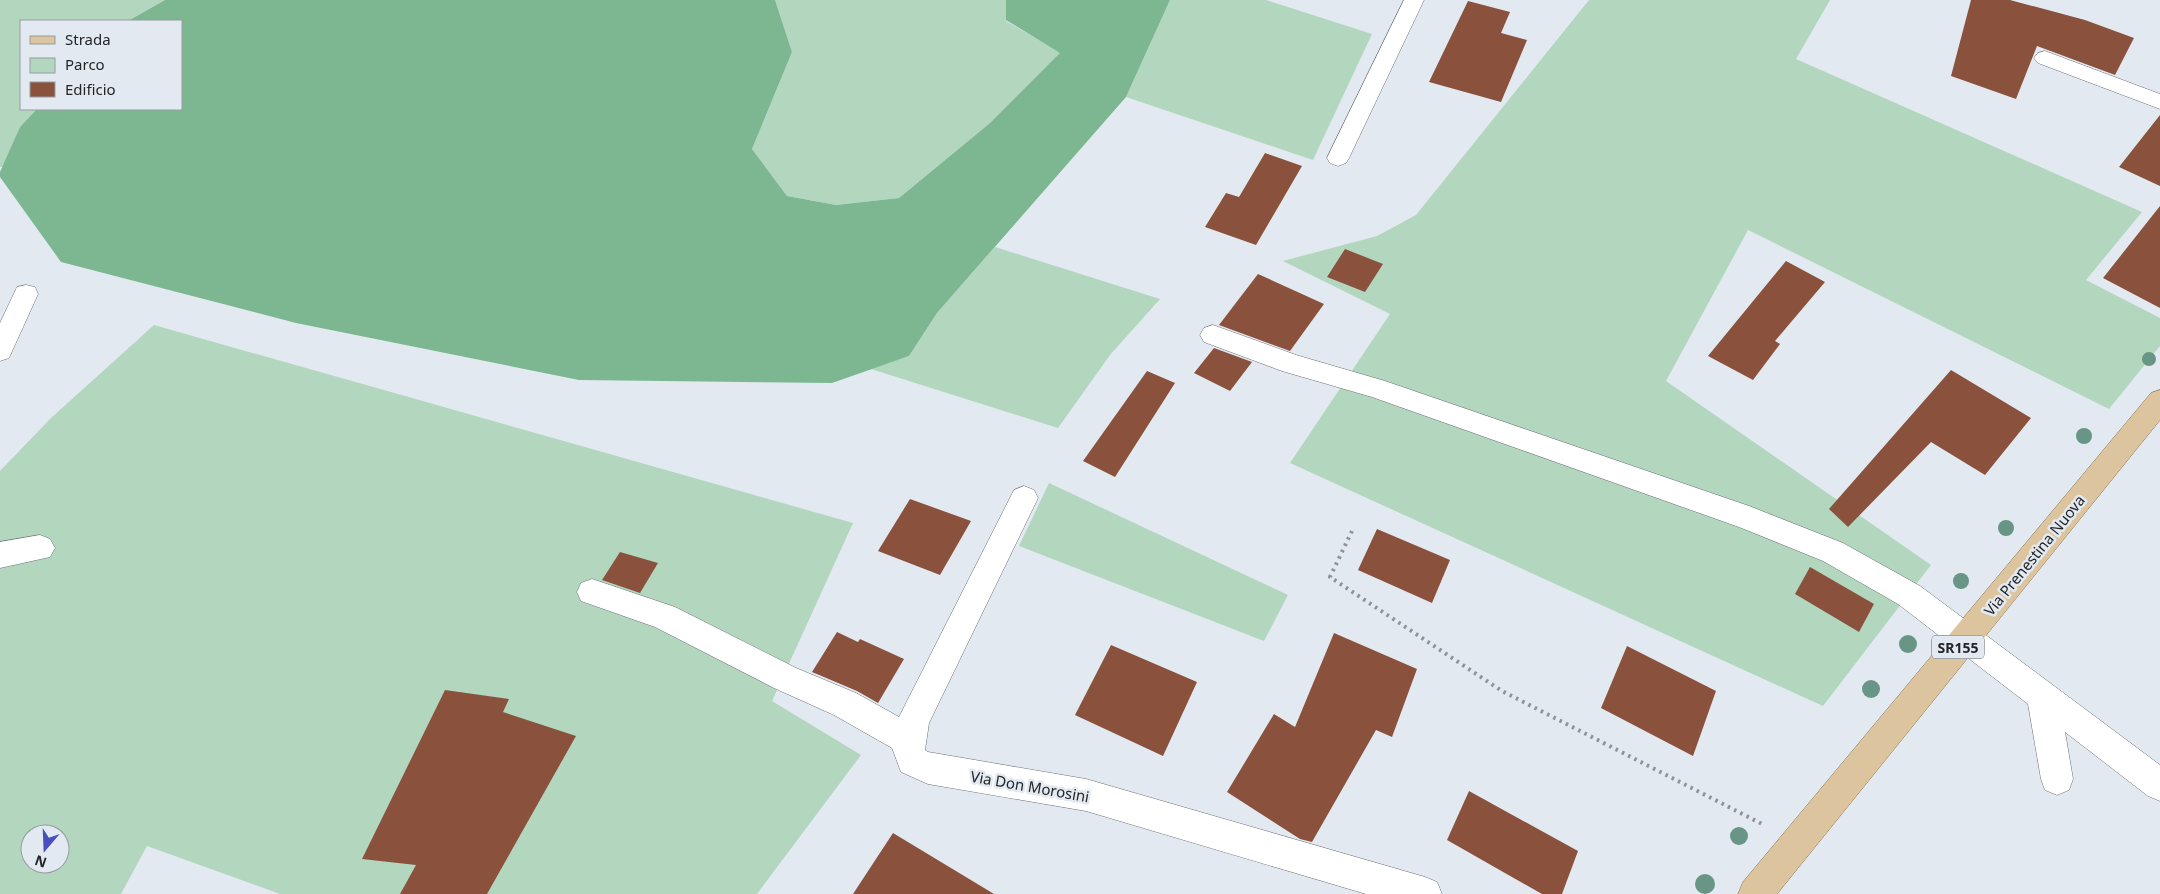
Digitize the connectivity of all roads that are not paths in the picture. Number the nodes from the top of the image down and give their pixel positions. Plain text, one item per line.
1 (1414, 0) edge
2 (2045, 58) dead end
3 (2160, 102) edge
4 (1338, 158) dead end
5 (26, 294) dead end
6 (1213, 335) dead end
7 (0, 351) edge
8 (2160, 401) edge
9 (1024, 498) dead end
10 (40, 548) dead end
11 (0, 555) edge
12 (592, 592) dead end
13 (1966, 638) junction
14 (2042, 695) junction
15 (908, 740) junction
16 (2057, 779) dead end
17 (2160, 785) edge
18 (1425, 894) edge
19 (1755, 894) edge

1 - 4 street
2 - 3 street
5 - 7 street
6 - 13 street
8 - 13 main road, Via Prenestina Nuova / SR155
9 - 15 street
10 - 11 street
12 - 15 street
13 - 14 street
13 - 19 main road, Via Prenestina Nuova / SR155
14 - 16 street
14 - 17 street
15 - 18 street, Via Don Morosini

